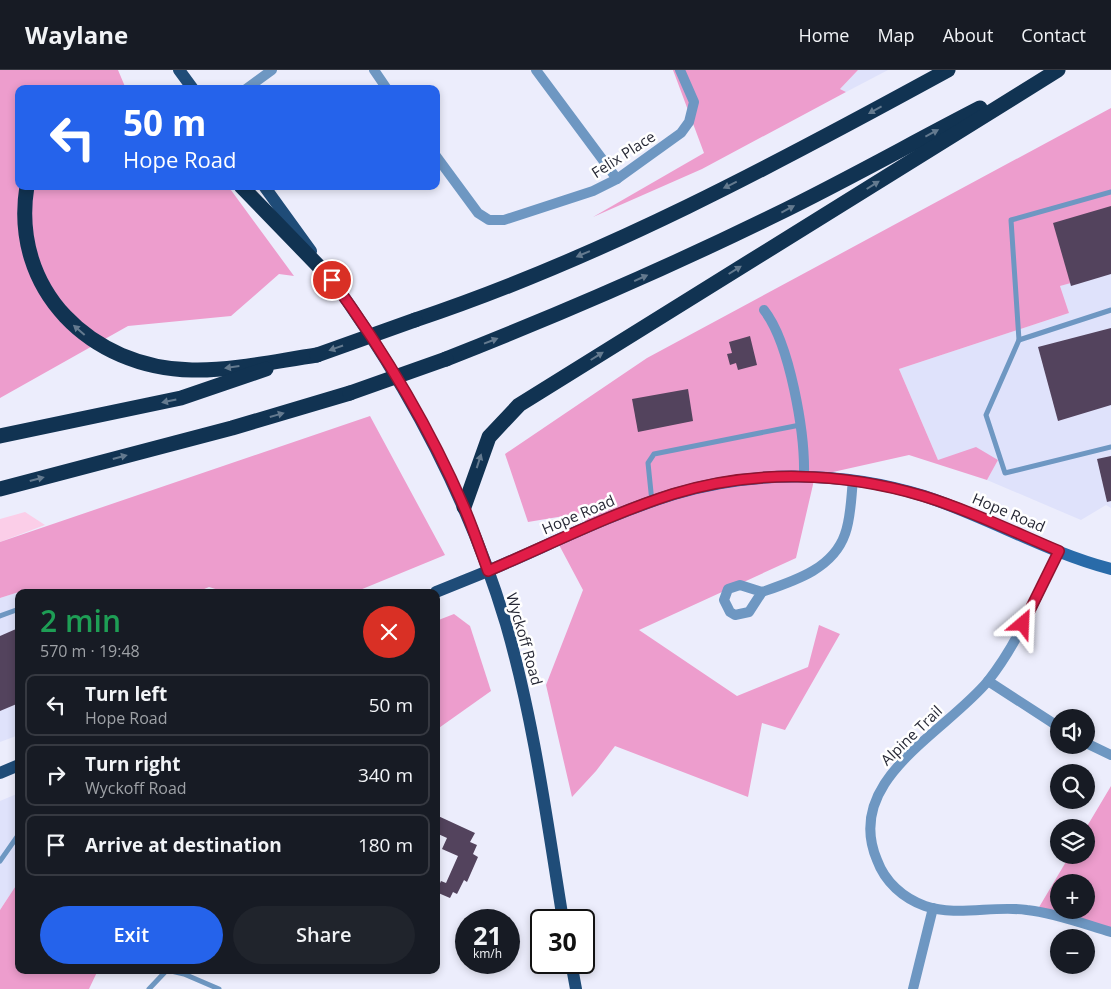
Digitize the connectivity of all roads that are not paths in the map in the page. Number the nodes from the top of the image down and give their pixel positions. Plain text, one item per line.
1 (179, 70) edge
2 (272, 70) edge
3 (374, 70) edge
4 (536, 70) edge
5 (680, 70) edge
6 (948, 70) edge
7 (1052, 70) edge
8 (1058, 70) edge
9 (190, 85) edge
10 (251, 85) edge
11 (385, 85) edge
12 (440, 161) edge
13 (617, 179) junction
14 (26, 190) edge
15 (245, 190) edge
16 (267, 190) edge
17 (1111, 192) edge
18 (332, 280) junction
19 (764, 310) dead end
20 (1111, 310) edge
21 (1019, 340) junction
22 (298, 358) junction
23 (801, 425) junction
24 (0, 436) edge
25 (1111, 448) edge
26 (804, 475) junction
27 (853, 480) junction
28 (0, 489) edge
29 (652, 502) junction
30 (464, 507) junction
31 (1059, 551) junction
32 (1111, 569) edge
33 (488, 571) junction
34 (440, 590) edge
35 (762, 592) dead end
36 (15, 610) edge
37 (0, 616) edge
38 (988, 681) junction
39 (1050, 721) edge
40 (1095, 747) edge
41 (1111, 755) edge
42 (15, 770) edge
43 (0, 773) edge
44 (15, 840) edge
45 (0, 861) edge
46 (933, 908) junction
47 (561, 909) edge
48 (1111, 932) edge
49 (163, 974) edge
50 (184, 974) edge
51 (573, 974) edge
52 (149, 989) edge
53 (219, 989) edge
54 (576, 989) edge
55 (913, 989) edge

1 - 9 main road
2 - 10 street
3 - 11 street
4 - 13 street
5 - 13 street, Felix Place
6 -> 22 highway, bridge
28 -> 7 highway, bridge
30 -> 8 highway
12 - 13 street, Felix Place
22 -> 14 highway
15 - 18 highway
16 - 18 main road, Wyckoff Road
17 - 21 lane
18 - 30 main road, Wyckoff Road
19 - 23 street
20 - 21 lane
21 - 25 lane
22 -> 24 highway
23 - 26 street
23 - 29 lane
26 - 27 street, Hope Road
26 - 29 street, Hope Road
27 - 31 street, Hope Road
27 - 35 street
29 - 33 street, Hope Road
30 - 33 main road, Wyckoff Road
31 - 32 street, Hope Road
31 - 38 street, Alpine Trail
33 - 34 main road, Hope Road
33 - 47 main road, Wyckoff Road
36 - 37 lane
38 - 39 street
38 - 46 street, Alpine Trail
40 - 41 street
42 - 43 main road
44 - 45 lane
46 - 48 street, Alpine Trail
46 - 55 street
49 - 52 lane
50 - 53 lane
51 - 54 main road

